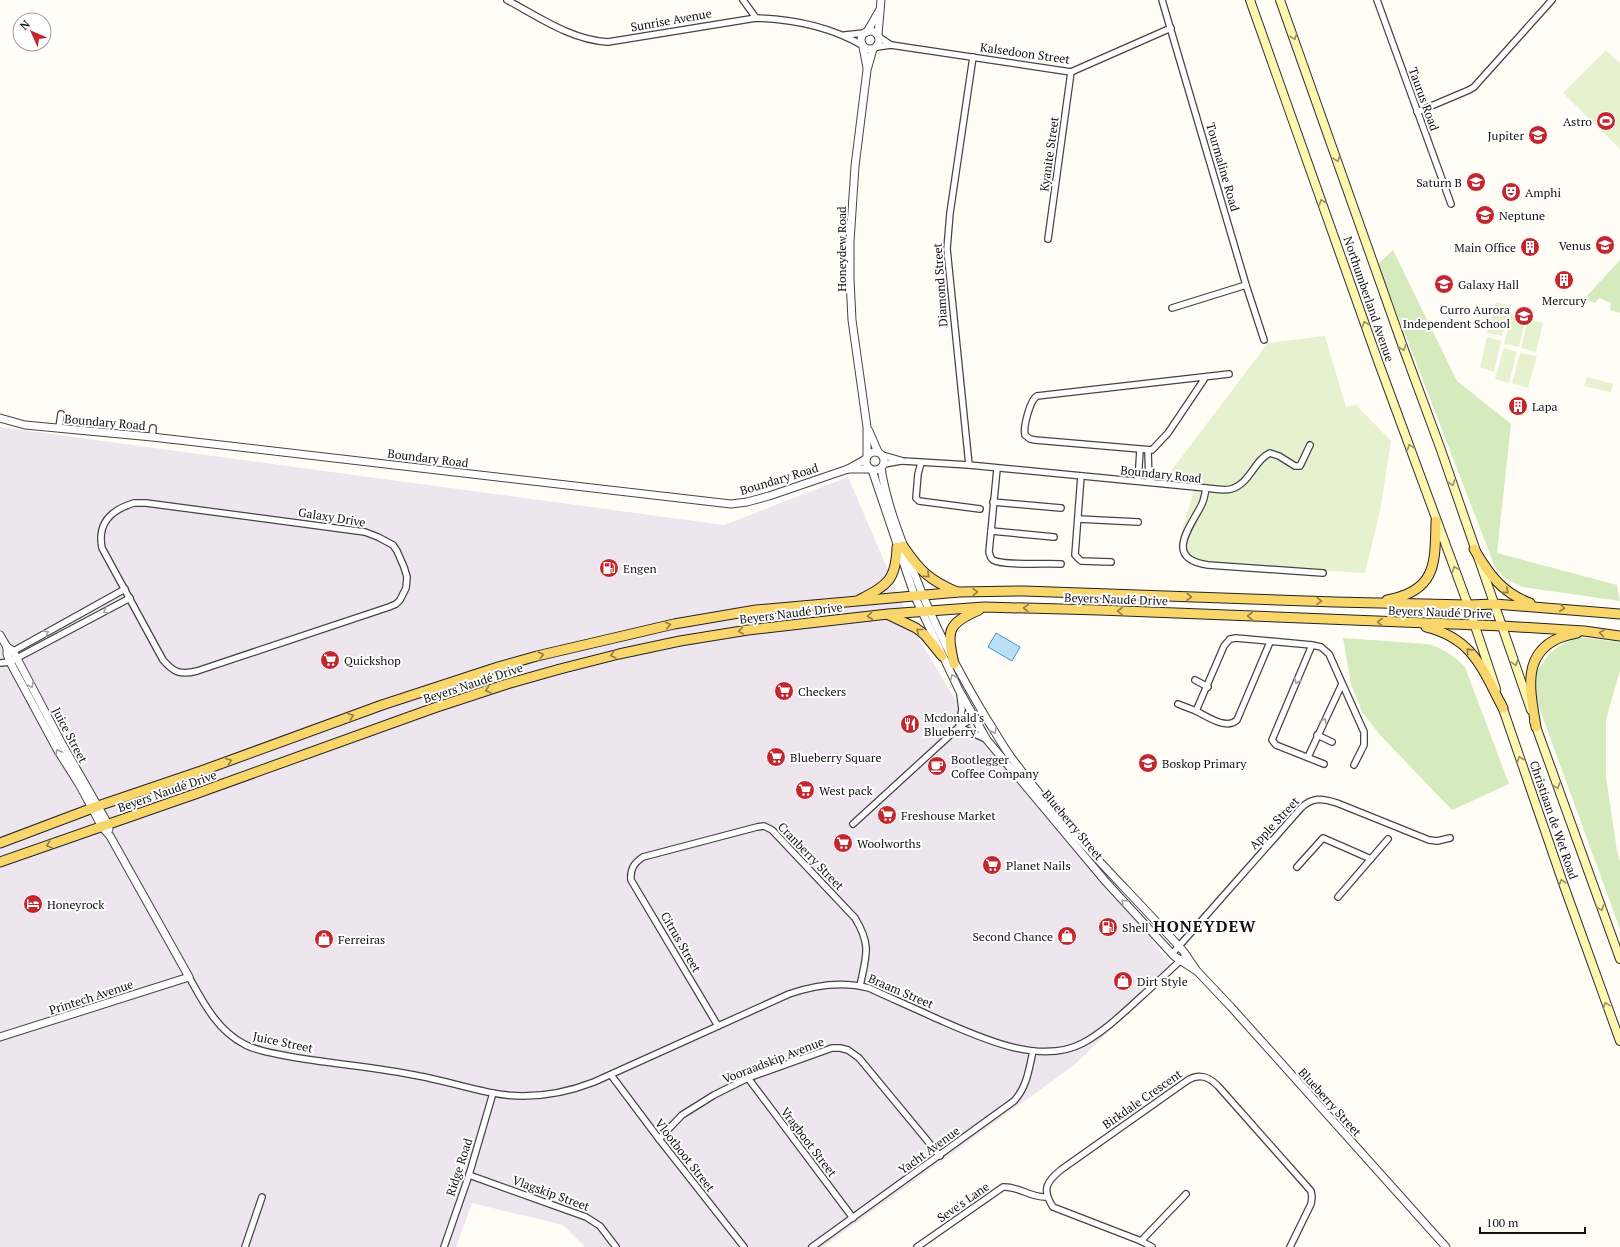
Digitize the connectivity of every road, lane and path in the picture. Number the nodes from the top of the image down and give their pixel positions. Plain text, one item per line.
1 (507, 0) edge
2 (743, 0) edge
3 (881, 0) edge
4 (1162, 0) edge
5 (1250, 0) edge
6 (1280, 0) edge
7 (1378, 0) edge
8 (1552, 0) edge
9 (880, 10) junction
10 (756, 18) junction
11 (1171, 28) junction
12 (865, 32) junction
13 (845, 35) junction
14 (878, 36) junction
15 (891, 45) junction
16 (862, 46) junction
17 (875, 48) junction
18 (973, 56) junction
19 (867, 70) junction
20 (1071, 72) junction
21 (1417, 112) junction
22 (1451, 204) dead end
23 (1048, 239) dead end
24 (1246, 285) junction
25 (1172, 308) dead end
26 (1264, 340) dead end
27 (1229, 374) dead end
28 (1205, 378) junction
29 (61, 414) dead end
30 (0, 418) edge
31 (867, 427) junction
32 (59, 428) junction
33 (153, 428) dead end
34 (152, 437) junction
35 (1310, 445) dead end
36 (1140, 450) junction
37 (1148, 451) junction
38 (880, 453) junction
39 (866, 458) junction
40 (903, 461) junction
41 (920, 462) junction
42 (969, 465) junction
43 (883, 466) junction
44 (848, 468) junction
45 (997, 469) junction
46 (871, 470) junction
47 (1081, 476) junction
48 (1138, 482) junction
49 (1148, 482) junction
50 (1206, 488) junction
51 (993, 502) junction
52 (1061, 508) dead end
53 (980, 509) dead end
54 (1078, 519) junction
55 (1436, 521) junction
56 (1138, 522) dead end
57 (991, 531) junction
58 (1054, 537) dead end
59 (900, 547) junction
60 (1474, 549) junction
61 (1111, 562) dead end
62 (1061, 564) dead end
63 (1324, 573) dead end
64 (125, 589) junction
65 (959, 592) junction
66 (919, 596) junction
67 (130, 598) junction
68 (856, 602) junction
69 (1372, 602) junction
70 (1495, 604) junction
71 (1468, 605) junction
72 (984, 607) junction
73 (1540, 607) junction
74 (926, 611) junction
75 (888, 614) junction
76 (1620, 614) edge
77 (1408, 623) junction
78 (1475, 626) junction
79 (1503, 626) junction
80 (1584, 631) junction
81 (0, 635) edge
82 (1620, 636) edge
83 (1270, 642) junction
84 (1312, 645) junction
85 (9, 651) junction
86 (942, 656) junction
87 (8, 661) edge
88 (954, 664) junction
89 (1195, 680) dead end
90 (1342, 684) junction
91 (1208, 687) junction
92 (959, 690) junction
93 (1178, 704) dead end
94 (1503, 708) junction
95 (982, 712) junction
96 (1196, 712) junction
97 (974, 717) junction
98 (1536, 726) junction
99 (959, 727) junction
100 (1317, 735) junction
101 (987, 740) junction
102 (1332, 742) dead end
103 (1308, 757) junction
104 (1324, 764) dead end
105 (1354, 766) dead end
106 (95, 808) junction
107 (853, 824) dead end
108 (105, 826) junction
109 (1450, 838) dead end
110 (1388, 839) dead end
111 (0, 843) edge
112 (1371, 859) junction
113 (0, 862) edge
114 (632, 867) joint
115 (1297, 867) dead end
116 (1338, 897) dead end
117 (1179, 946) junction
118 (1172, 954) junction
119 (1186, 955) junction
120 (1620, 959) edge
121 (1180, 961) junction
122 (1197, 971) junction
123 (189, 977) junction
124 (860, 986) junction
125 (718, 1026) junction
126 (0, 1038) edge
127 (1620, 1041) edge
128 (1033, 1051) junction
129 (611, 1075) junction
130 (748, 1078) junction
131 (493, 1093) junction
132 (659, 1139) junction
133 (940, 1156) junction
134 (469, 1175) junction
135 (1186, 1194) dead end
136 (262, 1197) dead end
137 (1047, 1197) junction
138 (853, 1218) junction
139 (1141, 1241) junction
140 (245, 1247) edge
141 (444, 1247) edge
142 (616, 1247) edge
143 (744, 1247) edge
144 (812, 1247) edge
145 (917, 1247) edge
146 (1152, 1247) edge
147 (1290, 1247) edge
148 (1446, 1247) edge

1 - 10 street, Sunrise Avenue
2 - 10 street
3 - 9 street
4 - 11 street, Tourmaline Road
55 -> 5 main road, Northumberland Avenue
6 -> 60 main road, Northumberland Avenue
7 - 21 street, Taurus Road
8 - 21 street
9 - 12 street
9 - 14 street
10 - 13 street, Sunrise Avenue
11 - 20 street, Kalsedoon Street
11 - 24 street, Tourmaline Road
12 - 13 street, Sunrise Avenue
12 - 14 street
12 - 16 street
13 - 16 street, Sunrise Avenue
14 - 15 street, Kalsedoon Street
14 - 17 street
15 - 17 street, Kalsedoon Street
15 - 18 street, Kalsedoon Street
16 - 17 street
16 - 19 street, Honeydew Road
17 - 19 street, Honeydew Road
18 - 20 street, Kalsedoon Street
18 - 42 street, Diamond Street
19 - 31 street, Honeydew Road
20 - 23 street, Kyanite Street
21 - 22 street, Taurus Road
24 - 25 street
24 - 26 street, Tourmaline Road
27 - 28 street
28 - 36 street
28 - 37 street
29 - 32 street
30 - 32 street, Boundary Road
31 - 38 street, Honeydew Road
31 - 39 street, Honeydew Road
32 - 34 street, Boundary Road
33 - 34 street
34 - 44 street, Boundary Road
35 - 50 street
36 - 37 street
36 - 48 street
37 - 49 street
38 - 39 street
38 - 40 street, Boundary Road
38 - 43 street
39 - 44 street, Boundary Road
39 - 46 street
40 - 41 street, Boundary Road
40 - 43 street, Boundary Road
41 - 42 street, Boundary Road
41 - 53 street
42 - 45 street, Boundary Road
43 - 46 street
43 - 59 street
44 - 46 street, Boundary Road
45 - 47 street, Boundary Road
45 - 51 street
46 - 59 street
47 - 48 street, Boundary Road
47 - 54 street
48 - 49 street, Boundary Road
49 - 50 street, Boundary Road
50 - 63 street, Boundary Road
51 - 52 street
51 - 57 street
54 - 56 street
54 - 61 street
55 - 69 main road
71 -> 55 main road, Northumberland Avenue
57 - 58 street
57 - 62 street
59 -> 65 main road
59 - 66 street
59 - 68 main road
60 - 70 main road, Northumberland Avenue
60 -> 73 main road
64 - 67 street, Galaxy Drive
64 - 67 street, Galaxy Drive
85 -> 64 street
65 - 66 main road, Beyers Naudé Drive
65 -> 69 main road, Beyers Naudé Drive
66 - 68 main road, Beyers Naudé Drive
66 - 74 street
67 -> 87 street
106 -> 68 main road, Beyers Naudé Drive
69 - 71 main road, Beyers Naudé Drive
70 - 71 main road, Beyers Naudé Drive
70 - 73 main road, Beyers Naudé Drive
70 - 79 main road, Christiaan de Wet Road
71 - 78 main road, Christiaan de Wet Road
72 - 74 main road, Beyers Naudé Drive
77 -> 72 main road, Beyers Naudé Drive
72 - 88 main road
73 -> 76 main road, Beyers Naudé Drive
74 - 75 main road, Beyers Naudé Drive
74 - 86 street, Blueberry Street
74 - 88 street, Blueberry Street
86 -> 75 main road
75 -> 108 main road, Beyers Naudé Drive
77 - 78 main road, Beyers Naudé Drive
94 -> 77 main road
78 - 79 main road, Beyers Naudé Drive
78 - 94 main road, Christiaan de Wet Road
79 - 80 main road, Beyers Naudé Drive
79 -> 98 main road, Christiaan de Wet Road
82 -> 80 main road, Beyers Naudé Drive
80 - 98 main road
81 - 85 street, Juice Street
83 - 84 street
83 - 91 street
83 - 96 street
84 - 90 street
84 -> 103 street
85 - 87 street, Juice Street
85 - 87 street
92 -> 86 street, Blueberry Street
87 - 106 street, Juice Street
88 - 95 street, Blueberry Street
89 - 91 street
100 -> 90 street
90 - 105 street
91 - 96 street
92 - 97 street, Blueberry Street
92 - 99 street
93 - 96 street
127 -> 94 main road, Christiaan de Wet Road
95 - 97 street
95 -> 117 street, Blueberry Street
97 - 99 street
97 - 101 street, Blueberry Street
98 -> 120 main road, Christiaan de Wet Road
99 - 101 street
99 - 107 street
100 - 102 street
100 - 103 street
118 -> 101 street, Blueberry Street
103 - 104 street
106 - 108 street, Juice Street
106 - 111 main road, Beyers Naudé Drive
108 -> 113 main road, Beyers Naudé Drive
108 - 123 street, Juice Street
109 - 117 street, Apple Street
110 - 112 street
112 - 115 street
112 - 116 street
114 - 124 street, Cranberry Street
114 - 125 street, Citrus Street
117 - 118 street, Apple Street
117 - 119 street, Blueberry Street
118 - 121 street, Blueberry Street
119 - 121 street, Braam Street
119 - 122 street, Blueberry Street
121 - 122 street, Blueberry Street
121 - 128 street, Braam Street
122 - 148 street, Blueberry Street
123 - 126 street, Printech Avenue
123 - 131 street, Juice Street
124 - 125 street, Braam Street
124 - 128 street, Braam Street
125 - 129 street, Braam Street
128 - 133 street, Yacht Avenue
129 - 131 street, Braam Street
129 - 132 street, Vlootboot Street
130 - 132 street, Vooraadskip Avenue
130 - 133 street, Vooraadskip Avenue
130 - 138 street, Vragboot Street
131 - 134 street, Ridge Road
132 - 143 street, Vlootboot Street
133 - 138 street, Yacht Avenue
134 - 141 street, Ridge Road
134 - 142 street, Vlagskip Street
135 - 139 street
136 - 140 street
137 - 139 street
137 - 145 street, Seve's Lane
137 - 147 street, Birkdale Crescent
138 - 144 street, Yacht Avenue
139 - 146 street

